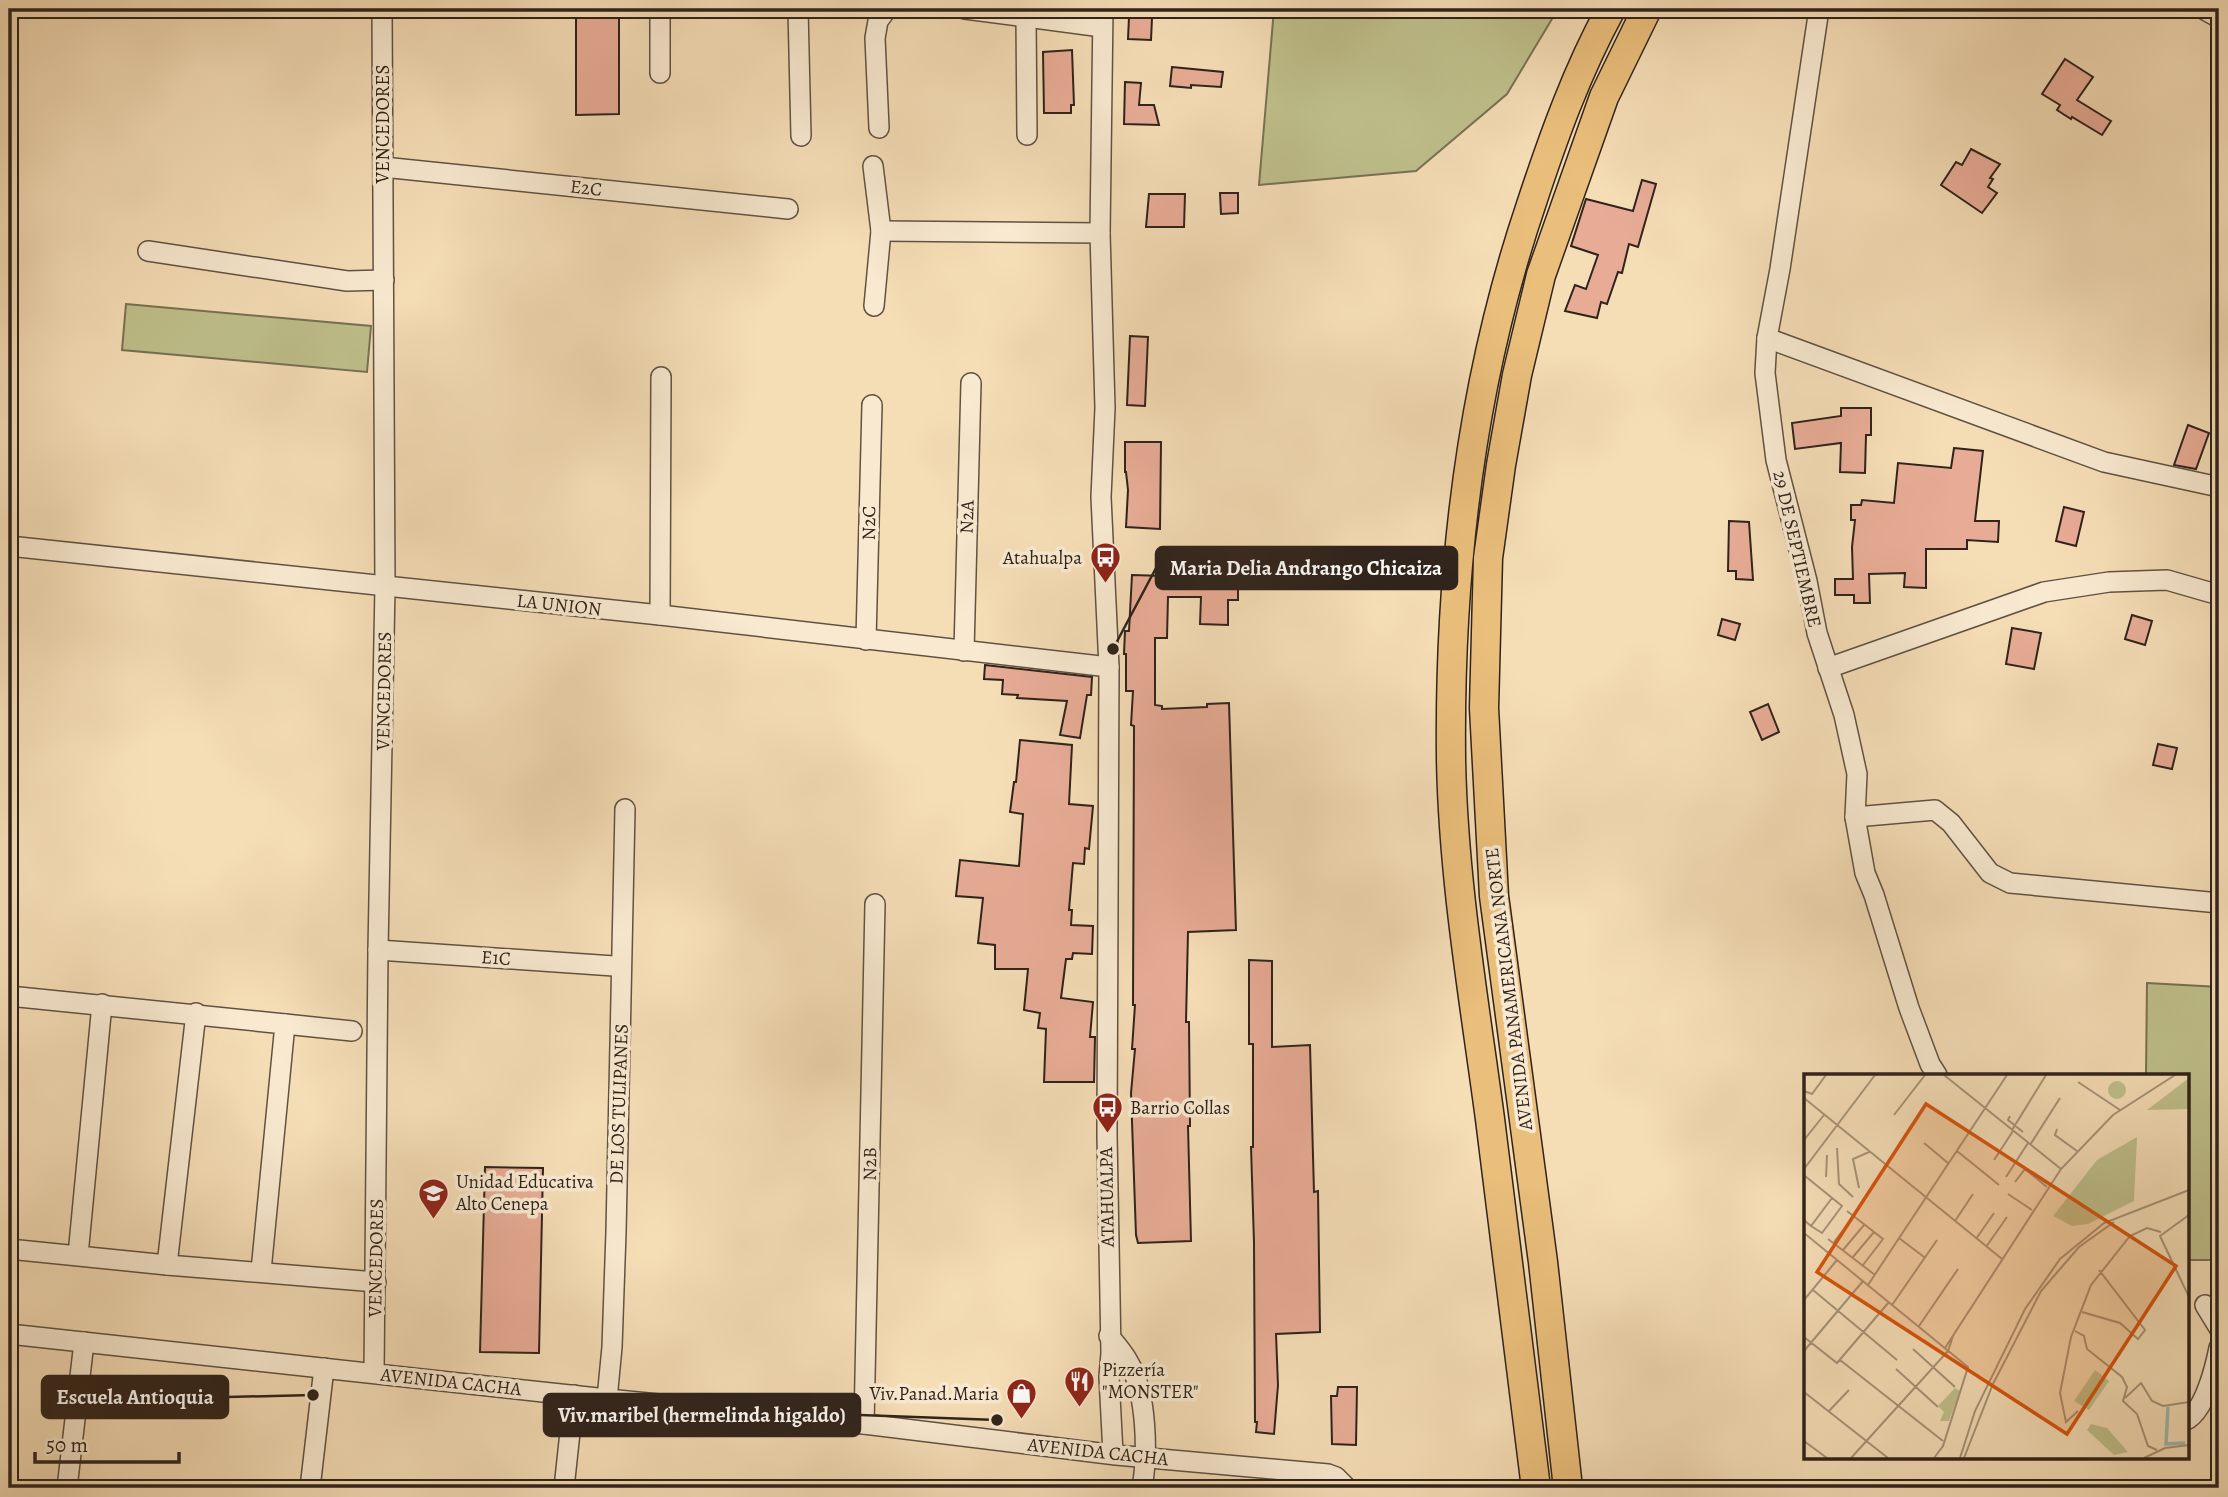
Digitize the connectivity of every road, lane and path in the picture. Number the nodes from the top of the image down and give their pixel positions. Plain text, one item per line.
1 (383, 9) edge
2 (660, 9) edge
3 (798, 9) edge
4 (887, 9) edge
5 (965, 9) edge
6 (1611, 9) edge
7 (1647, 9) edge
8 (1819, 9) edge
9 (2203, 9) edge
10 (1026, 17) junction
11 (1102, 18) edge
12 (2219, 18) edge
13 (660, 73) dead end
14 (879, 128) dead end
15 (1027, 135) dead end
16 (801, 136) dead end
17 (873, 166) dead end
18 (383, 167) junction
19 (788, 209) dead end
20 (881, 231) junction
21 (1100, 233) junction
22 (148, 251) dead end
23 (384, 280) junction
24 (874, 306) dead end
25 (1767, 338) junction
26 (661, 377) dead end
27 (971, 383) dead end
28 (872, 405) dead end
29 (2219, 487) edge
30 (9, 547) edge
31 (385, 587) junction
32 (2219, 595) edge
33 (660, 615) junction
34 (866, 640) junction
35 (964, 651) junction
36 (1109, 667) junction
37 (1828, 668) junction
38 (625, 809) dead end
39 (1855, 817) junction
40 (2219, 903) edge
41 (875, 904) dead end
42 (378, 950) junction
43 (614, 966) dead end
44 (9, 996) edge
45 (102, 1004) junction
46 (196, 1013) junction
47 (285, 1024) junction
48 (352, 1031) dead end
49 (1936, 1074) edge
50 (9, 1249) edge
51 (78, 1255) junction
52 (167, 1265) junction
53 (261, 1271) junction
54 (376, 1282) junction
55 (2204, 1305) dead end
56 (2219, 1328) edge
57 (9, 1334) edge
58 (1109, 1335) junction
59 (84, 1342) junction
60 (2219, 1348) edge
61 (324, 1368) junction
62 (374, 1373) junction
63 (574, 1395) junction
64 (607, 1399) junction
65 (2190, 1418) edge
66 (864, 1424) junction
67 (1113, 1454) junction
68 (1147, 1458) junction
69 (66, 1488) edge
70 (310, 1488) edge
71 (564, 1488) edge
72 (1142, 1488) edge
73 (1347, 1488) edge
74 (1536, 1488) edge
75 (1568, 1488) edge

1 - 18 street, VENCEDORES
2 - 13 street
3 - 16 street
4 - 14 street
5 - 10 street
6 - 74 highway, AVENIDA PANAMERICANA NORTE
7 - 75 highway, AVENIDA PANAMERICANA NORTE
8 - 25 street, 29 DE SEPTIEMBRE
9 - 12 street
10 - 11 street
10 - 15 street
11 - 21 street, ATAHUALPA
17 - 20 street
18 - 19 street, E2C
18 - 23 street, VENCEDORES
20 - 21 street
20 - 24 street
21 - 36 street, ATAHUALPA
22 - 23 street
23 - 31 street, VENCEDORES
25 - 29 street
25 - 37 street, 29 DE SEPTIEMBRE
26 - 33 street
27 - 35 street, N2A
28 - 34 street, N2C
30 - 31 street, LA UNION
31 - 33 street, LA UNION
31 - 42 street, VENCEDORES
32 - 37 street
33 - 34 street, LA UNION
34 - 35 street, LA UNION
35 - 36 street, LA UNION
36 - 58 street, ATAHUALPA
37 - 39 street, 29 DE SEPTIEMBRE
38 - 64 street, DE LOS TULIPANES
39 - 40 street
39 - 49 street, 29 DE SEPTIEMBRE
41 - 66 street, N2B
42 - 43 street, E1C
42 - 54 street, VENCEDORES
44 - 45 street
45 - 46 street
45 - 51 street
46 - 47 street
46 - 52 street
47 - 48 street
47 - 53 street
50 - 51 street
51 - 52 street
52 - 53 street
53 - 54 street
54 - 62 street, VENCEDORES
55 - 56 street
57 - 59 street, AVENIDA CACHA
58 - 67 street, ATAHUALPA
58 - 68 street
59 - 61 street, AVENIDA CACHA
59 - 69 street
60 - 65 street
61 - 62 street, AVENIDA CACHA
61 - 70 street
62 - 63 street, AVENIDA CACHA
63 - 64 street, AVENIDA CACHA
63 - 71 street
64 - 66 street, AVENIDA CACHA
66 - 67 street, AVENIDA CACHA
67 - 68 street, AVENIDA CACHA
68 - 72 street
68 - 73 street, AVENIDA CACHA

